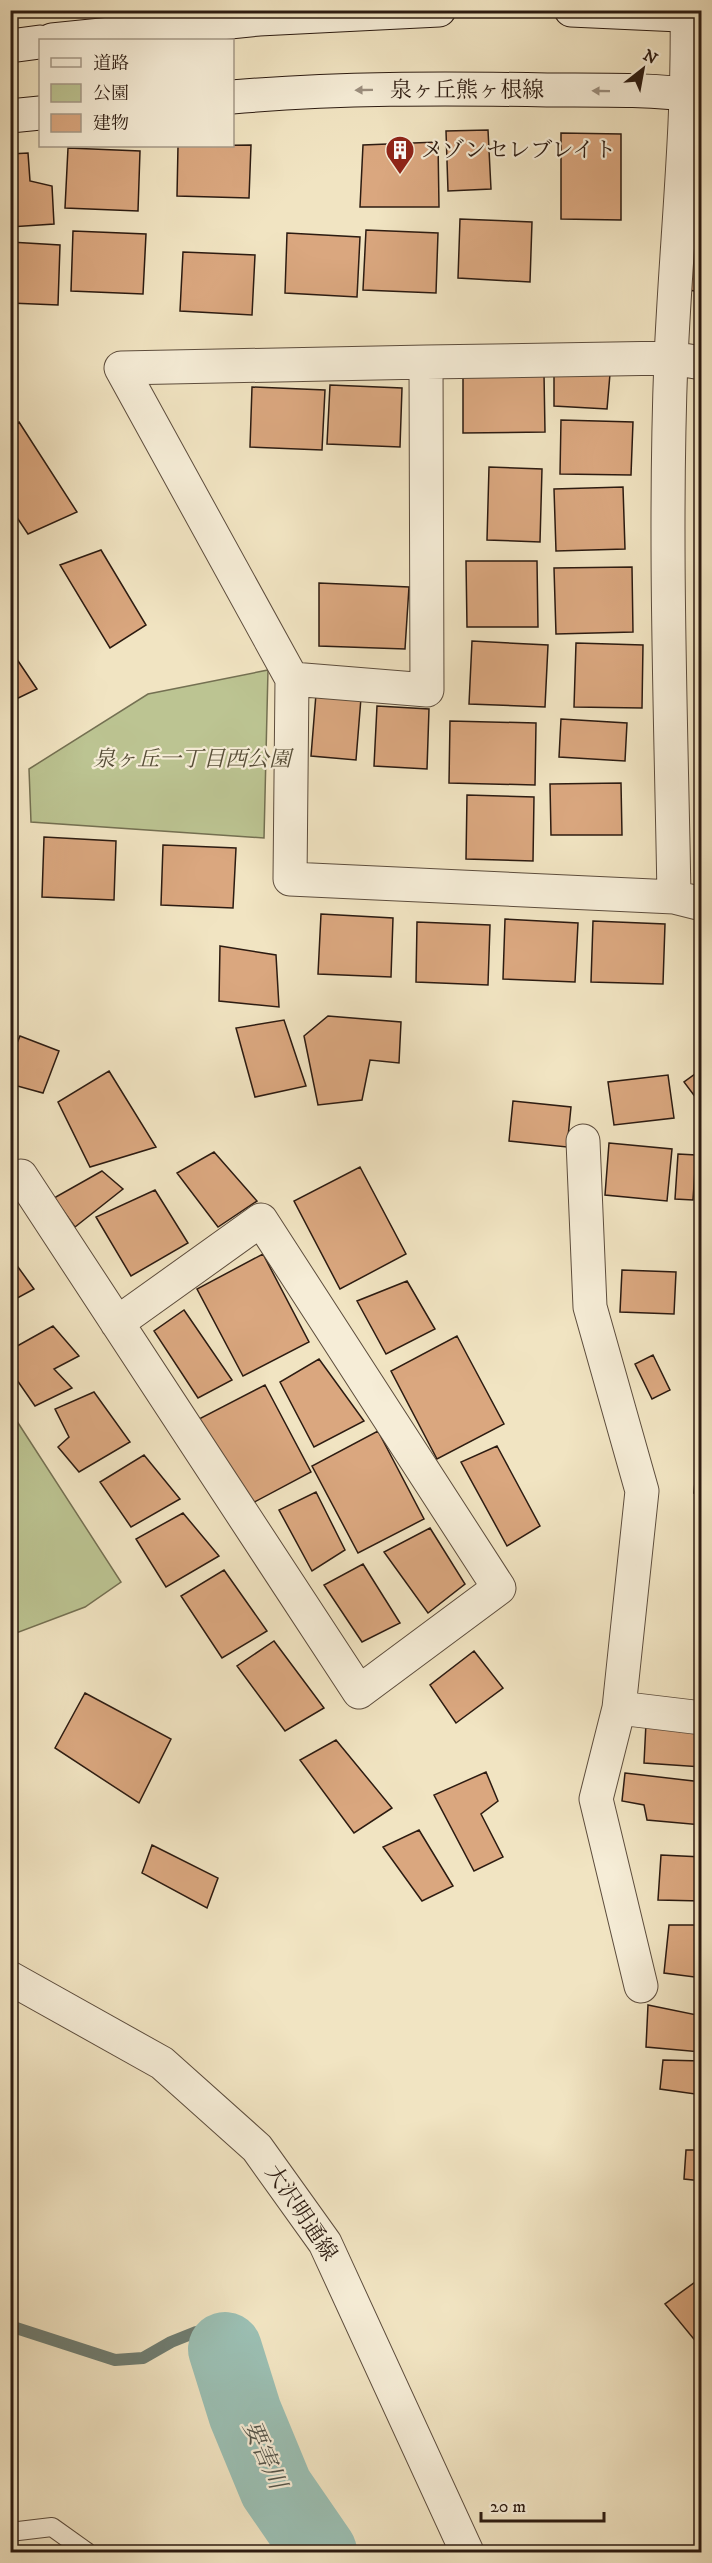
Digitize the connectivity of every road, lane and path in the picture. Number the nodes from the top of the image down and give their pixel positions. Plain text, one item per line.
1 (439, 10) edge
2 (571, 10) edge
3 (692, 13) edge
4 (62, 39) edge
5 (39, 42) edge
6 (10, 46) edge
7 (694, 95) edge
8 (234, 97) edge
9 (39, 113) edge
10 (10, 116) edge
11 (686, 361) edge
12 (426, 362) junction
13 (292, 679) junction
14 (688, 900) edge
15 (583, 1141) dead end
16 (10, 1182) edge
17 (117, 1323) junction
18 (619, 1708) junction
19 (702, 1718) edge
20 (10, 1978) edge
21 (641, 1986) dead end
22 (10, 2532) edge
23 (87, 2553) edge
24 (467, 2553) edge

1 - 4 street
2 - 3 street
3 - 7 street
5 - 6 street
7 -> 8 street, 泉ヶ丘熊ヶ根線
7 - 11 street
9 - 10 street
11 - 12 street
11 - 14 street
12 - 13 street
12 - 13 street
13 - 14 street
15 - 18 street
16 - 17 street
17 - 17 street
18 - 19 street
18 - 21 street
20 - 24 street, 大沢明通線
22 - 23 lane

